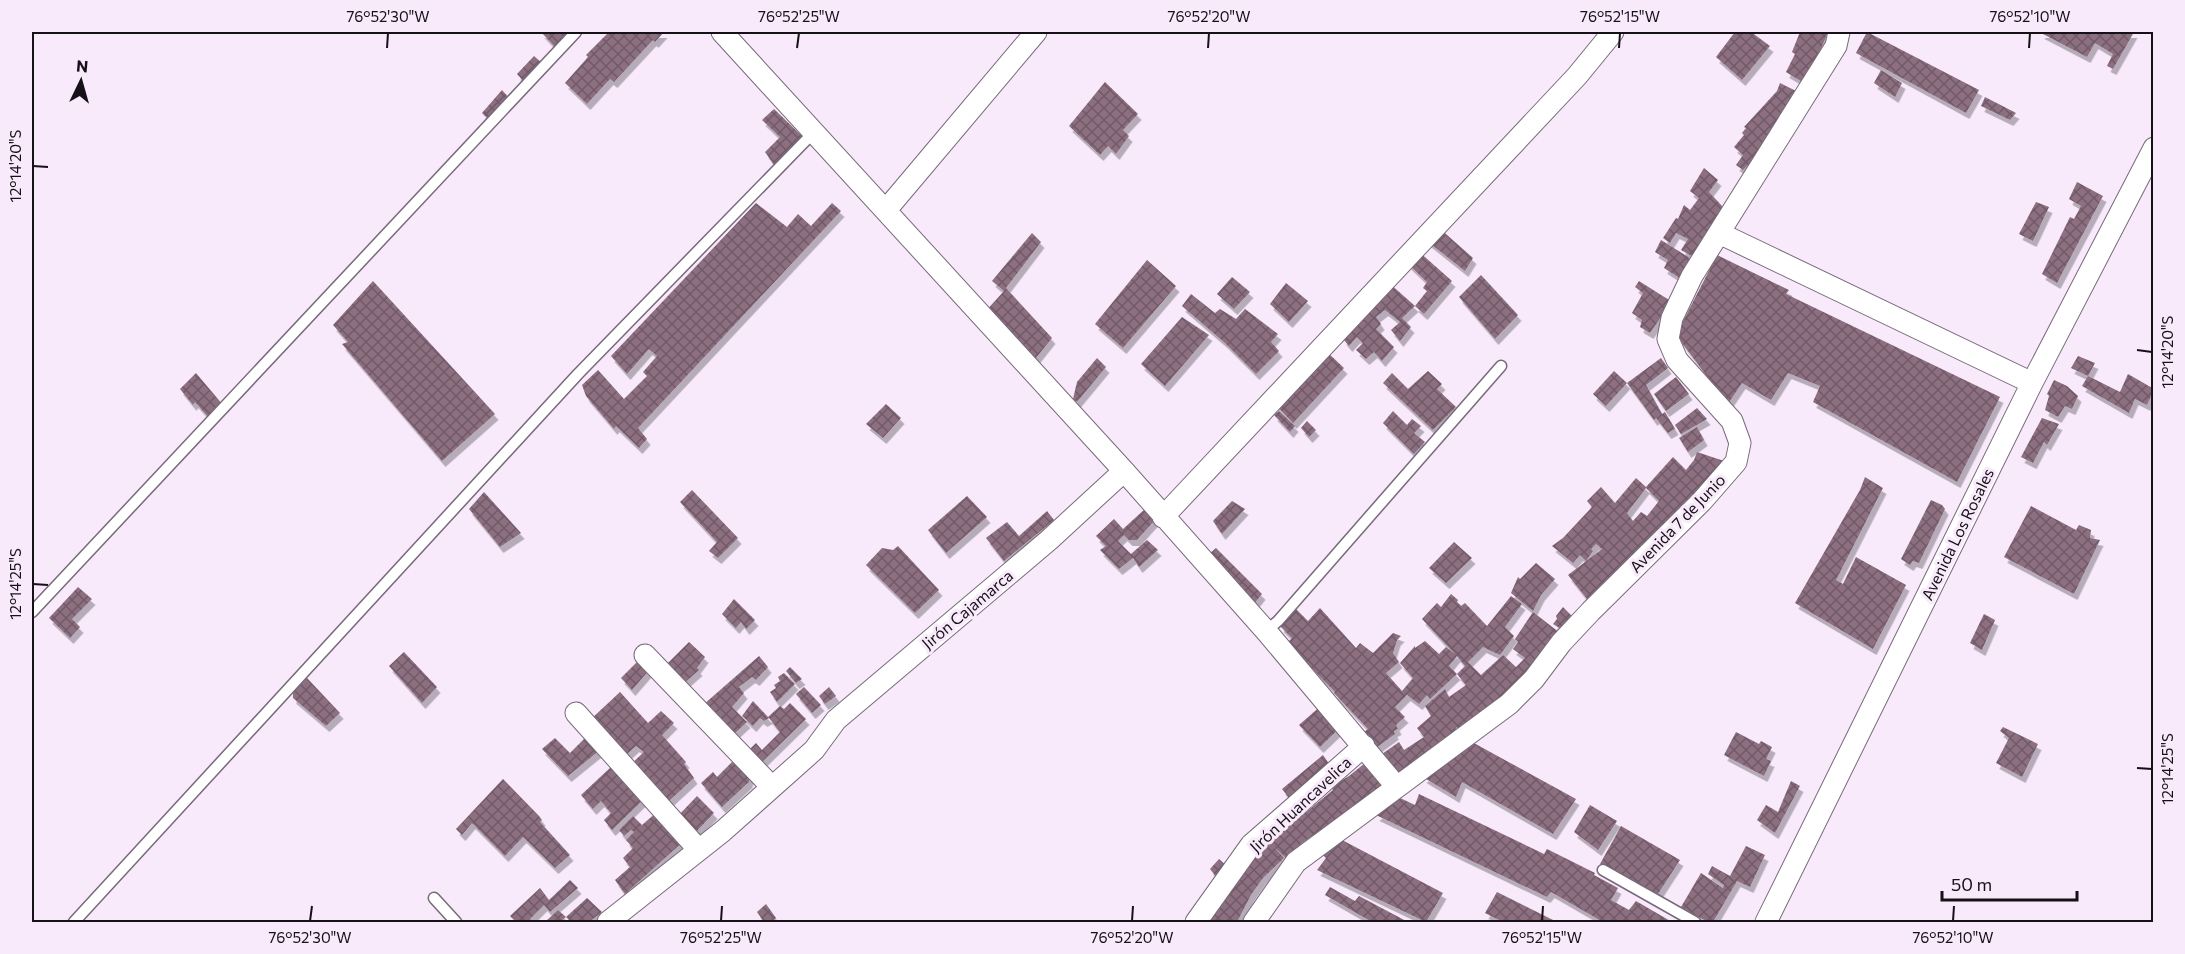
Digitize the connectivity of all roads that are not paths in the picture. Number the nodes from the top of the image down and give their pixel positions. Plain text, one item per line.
1 (576, 32) edge
2 (722, 32) edge
3 (1036, 32) edge
4 (1613, 32) edge
5 (1839, 32) edge
6 (814, 132) junction
7 (2154, 148) edge
8 (886, 210) junction
9 (1719, 232) junction
10 (1501, 366) dead end
11 (2032, 383) junction
12 (1124, 471) junction
13 (1163, 517) junction
14 (32, 612) edge
15 (1266, 630) junction
16 (645, 655) dead end
17 (576, 713) dead end
18 (1364, 746) junction
19 (1396, 786) junction
20 (772, 787) junction
21 (699, 850) junction
22 (1603, 870) dead end
23 (434, 898) dead end
24 (74, 922) edge
25 (456, 922) edge
26 (608, 922) edge
27 (1196, 922) edge
28 (1254, 922) edge
29 (1695, 922) edge
30 (1766, 922) edge

1 - 14 lane
2 - 6 street
3 - 8 street
4 - 13 street
5 - 9 street, Avenida 7 de Junio
6 - 8 street
6 - 24 lane
7 - 11 street, Avenida Los Rosales
8 - 12 street
9 - 11 street
9 - 19 street, Avenida 7 de Junio
10 - 15 lane
11 - 30 street, Avenida Los Rosales
12 - 13 street
12 - 20 street, Jirón Cajamarca
13 - 15 street
15 - 18 street
16 - 20 street
17 - 21 street
18 - 19 street
18 - 27 street, Jirón Huancavelica
19 - 28 street, Avenida 7 de Junio
20 - 21 street, Jirón Cajamarca
21 - 26 street, Jirón Cajamarca
22 - 29 lane
23 - 25 lane

